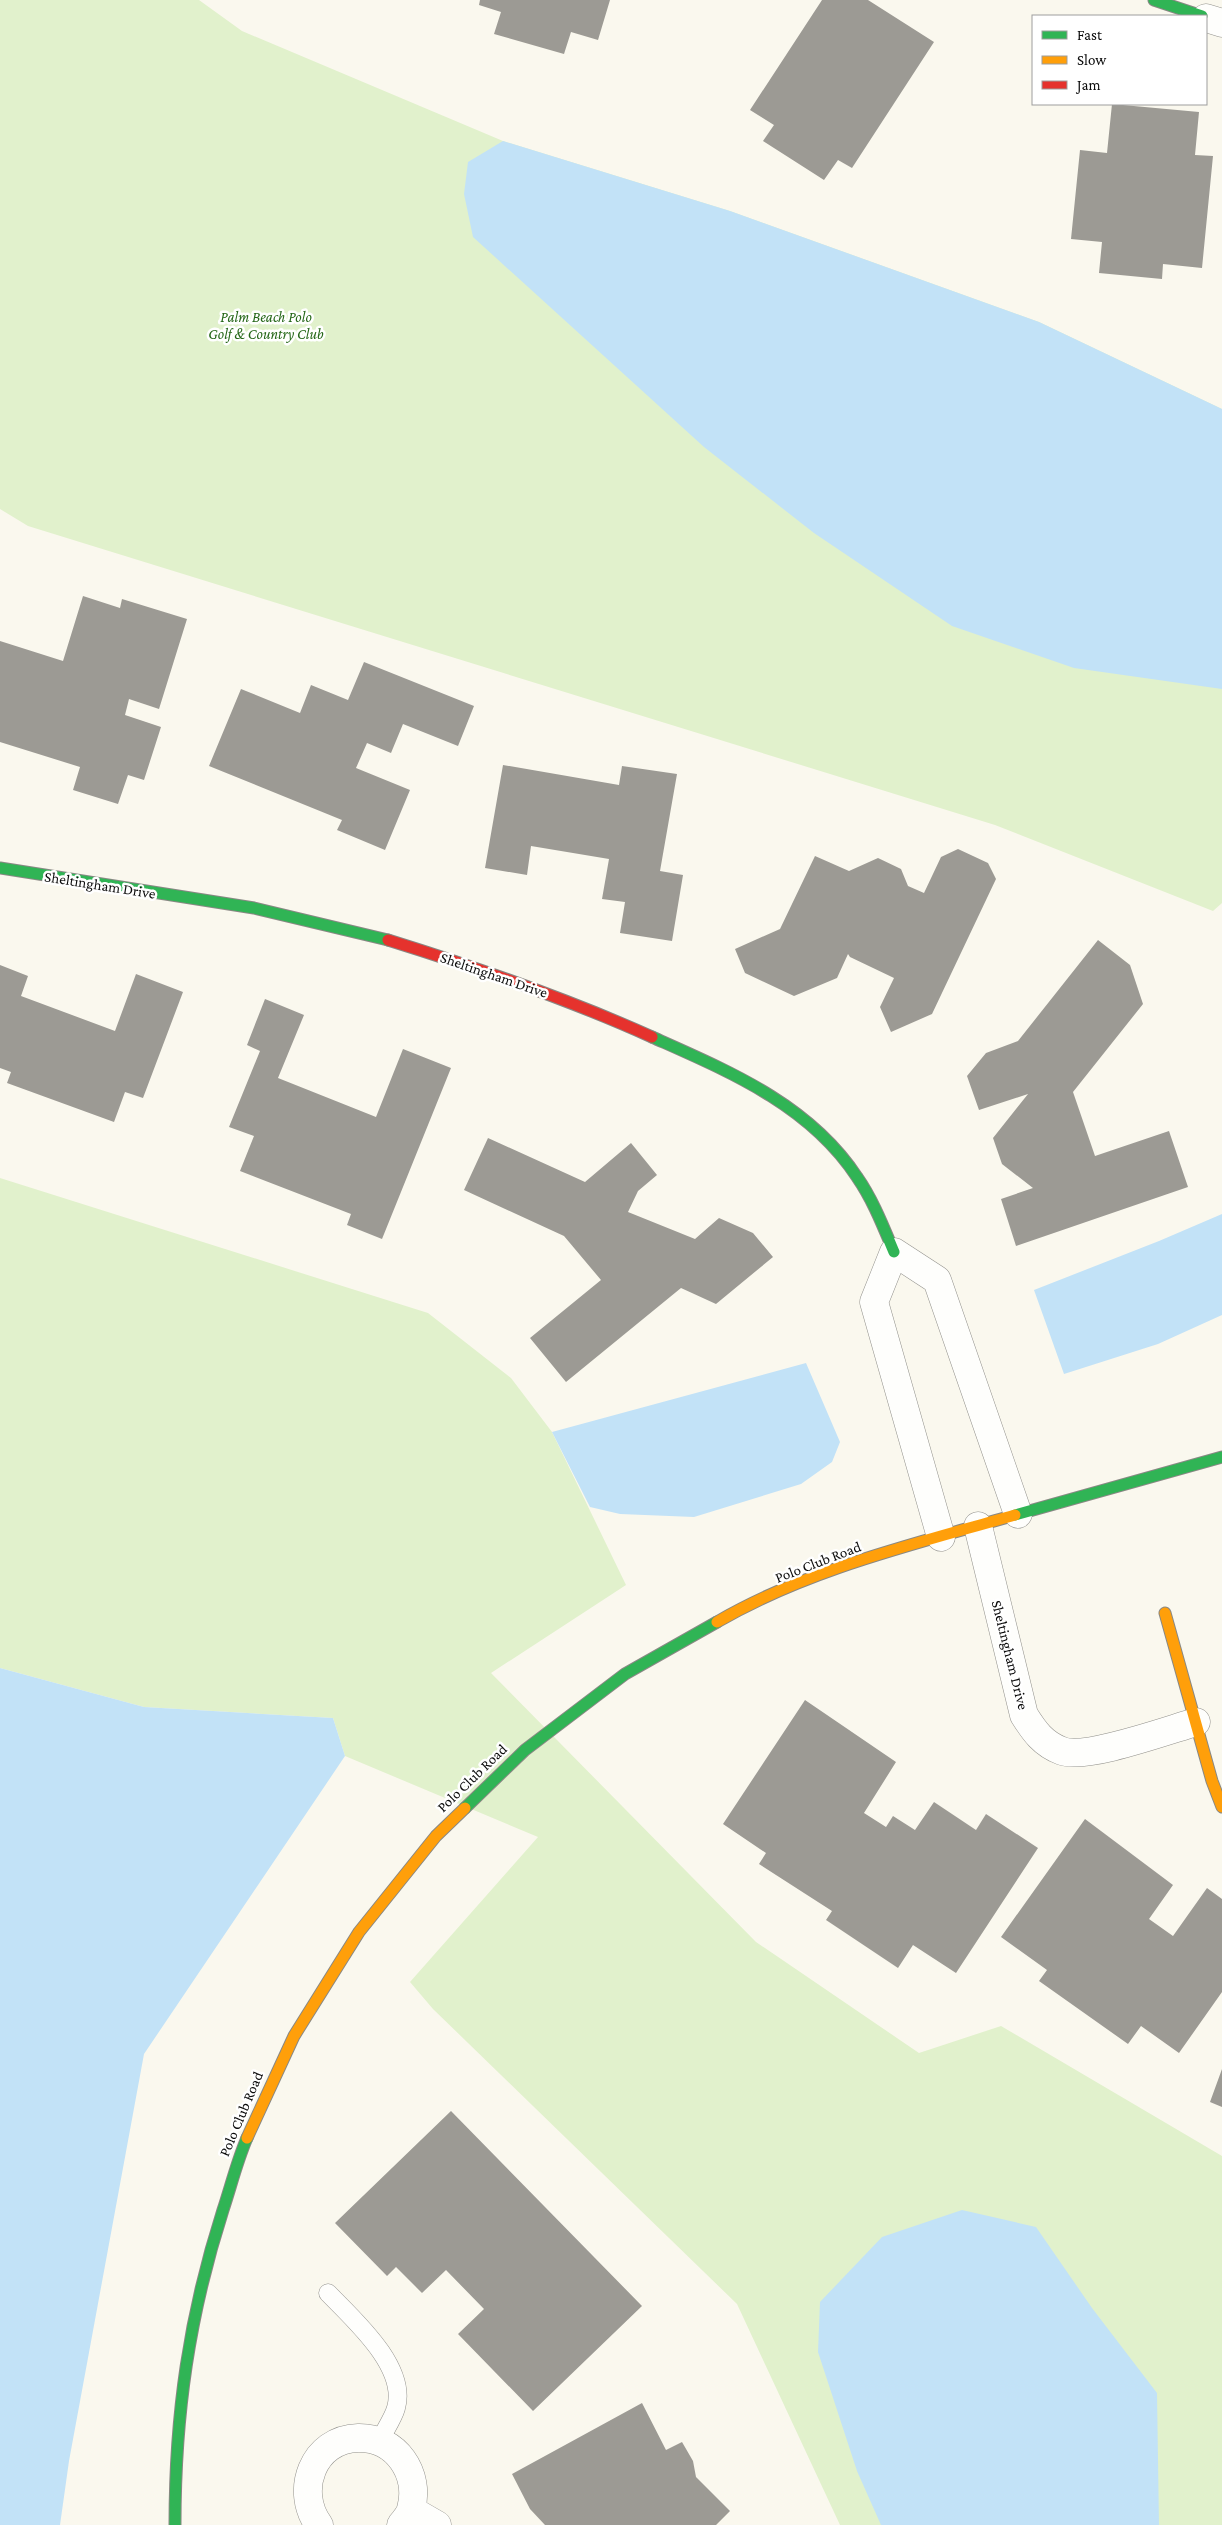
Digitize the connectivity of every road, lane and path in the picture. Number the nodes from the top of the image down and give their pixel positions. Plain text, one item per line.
1 (1154, 0) edge
2 (1199, 15) edge
3 (1207, 18) edge
4 (1222, 23) edge
5 (0, 868) edge
6 (894, 1252) junction
7 (1222, 1457) edge
8 (1018, 1514) junction
9 (978, 1526) junction
10 (941, 1537) junction
11 (1165, 1613) dead end
12 (1196, 1722) junction
13 (1222, 1807) edge
14 (328, 2293) dead end
15 (379, 2442) junction
16 (406, 2518) edge
17 (175, 2525) edge
18 (319, 2525) edge
19 (437, 2525) edge

1 - 2 street
3 - 4 street
5 - 6 street, Sheltingham Drive
6 - 8 street
6 - 10 street
7 - 8 street, Polo Club Road
8 - 9 street, Polo Club Road
9 - 10 street, Polo Club Road
9 - 12 street, Sheltingham Drive
10 - 17 street, Polo Club Road
11 - 12 street
12 - 13 street
14 - 15 lane
15 - 16 street
15 - 18 street
16 - 19 street

